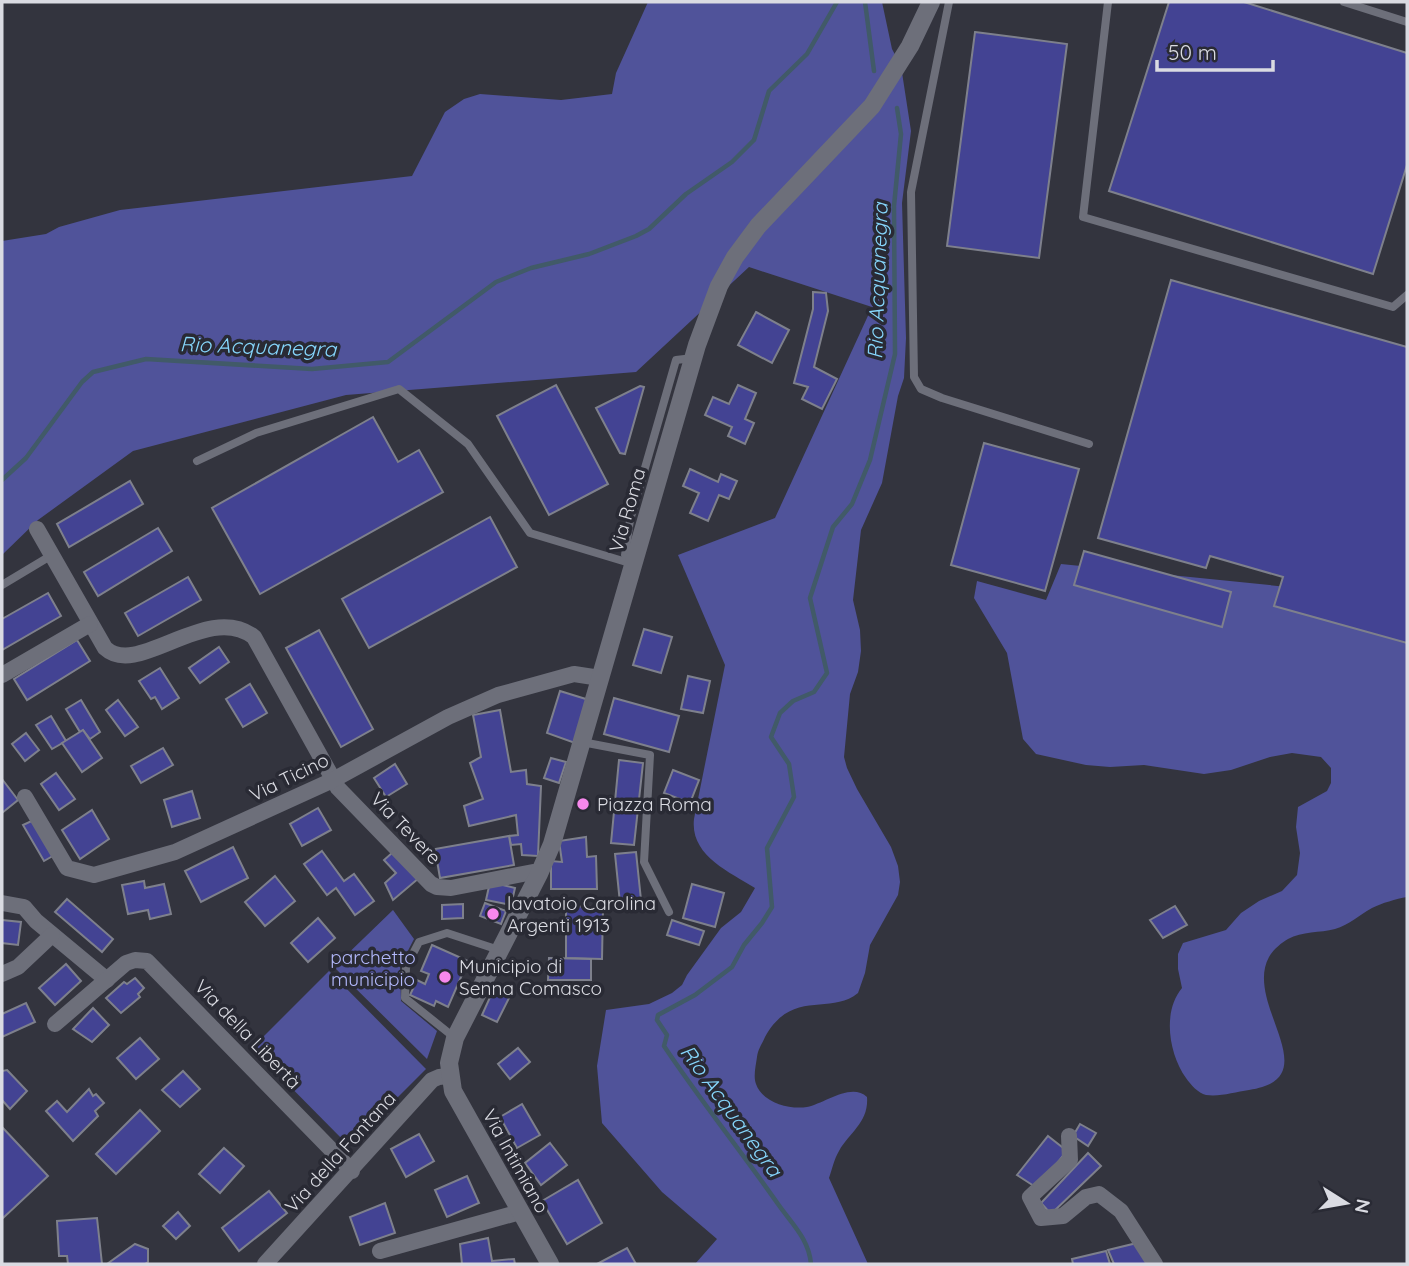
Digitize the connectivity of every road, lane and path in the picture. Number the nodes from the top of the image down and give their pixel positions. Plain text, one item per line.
1 (930, 2) edge
2 (950, 2) edge
3 (1108, 2) edge
4 (1344, 2) edge
5 (1407, 22) edge
6 (1407, 295) edge
7 (1089, 444) dead end
8 (197, 461) dead end
9 (37, 529) dead end
10 (52, 555) junction
11 (633, 564) junction
12 (2, 584) edge
13 (90, 624) junction
14 (2, 675) edge
15 (600, 678) junction
16 (582, 742) junction
17 (333, 780) junction
18 (25, 797) dead end
19 (539, 874) junction
20 (2, 904) edge
21 (669, 912) dead end
22 (52, 936) junction
23 (499, 950) junction
24 (2, 974) edge
25 (107, 980) junction
26 (55, 1024) dead end
27 (455, 1038) junction
28 (449, 1076) junction
29 (1069, 1136) dead end
30 (352, 1171) junction
31 (520, 1212) junction
32 (380, 1251) dead end
33 (265, 1264) edge
34 (550, 1264) edge
35 (1155, 1264) edge

1 - 11 street, Via Roma
2 - 7 lane
3 - 6 lane
4 - 5 lane
8 - 11 lane
9 - 10 street
10 - 12 lane
10 - 13 street
11 - 15 street, Via Roma
13 - 14 street
13 - 17 street
15 - 16 street, Via Roma
15 - 17 street, Via Ticino
16 - 19 street, Via Roma
16 - 21 lane
17 - 18 street, Via Ticino
17 - 19 street, Via Tevere
19 - 23 street, Via Roma
20 - 22 street
22 - 24 street
22 - 25 street
23 - 27 street, Via Roma
23 - 27 lane
25 - 26 street, Via della Libertà
25 - 30 street, Via della Libertà
27 - 28 street, Via Roma
28 - 30 street, Via della Fontana
28 - 31 street, Via Intimiano
29 - 35 street
30 - 33 street, Via della Fontana
31 - 32 street
31 - 34 street, Via Intimiano

